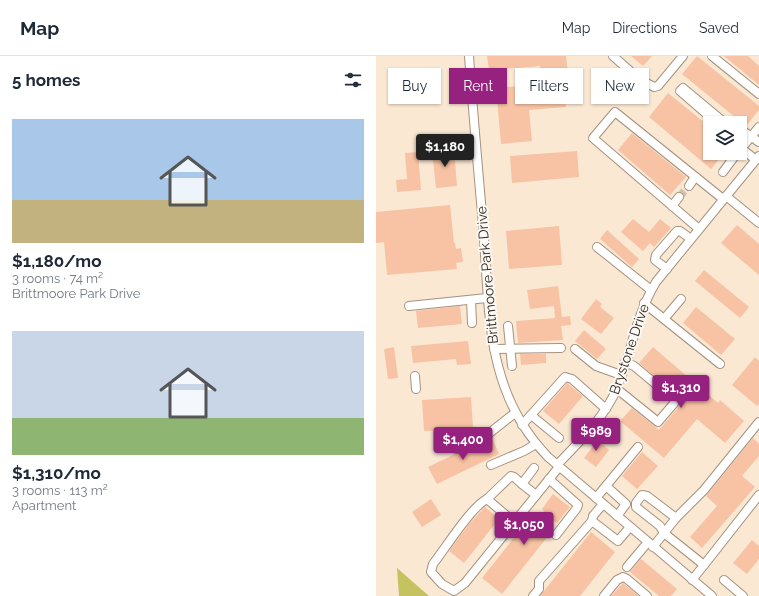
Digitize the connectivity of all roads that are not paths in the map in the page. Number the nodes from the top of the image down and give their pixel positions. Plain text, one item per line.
1 (469, 56) edge
2 (613, 56) edge
3 (683, 56) edge
4 (712, 56) edge
5 (759, 94) edge
6 (721, 122) edge
7 (759, 127) edge
8 (747, 133) edge
9 (751, 136) junction
10 (747, 141) edge
11 (759, 142) edge
12 (747, 153) edge
13 (757, 158) edge
14 (732, 160) edge
15 (723, 172) dead end
16 (695, 177) junction
17 (688, 186) tunnel mouth
18 (679, 197) tunnel mouth
19 (724, 198) junction
20 (672, 206) junction
21 (759, 223) edge
22 (699, 229) junction
23 (691, 239) junction
24 (597, 247) dead end
25 (667, 269) junction
26 (651, 290) junction
27 (487, 298) junction
28 (681, 299) dead end
29 (471, 300) junction
30 (644, 304) junction
31 (409, 306) dead end
32 (664, 319) junction
33 (472, 323) dead end
34 (508, 326) dead end
35 (561, 348) dead end
36 (494, 349) junction
37 (510, 349) junction
38 (575, 349) dead end
39 (625, 362) junction
40 (720, 364) dead end
41 (512, 366) dead end
42 (621, 375) junction
43 (415, 376) dead end
44 (416, 388) dead end
45 (617, 389) junction
46 (606, 408) junction
47 (515, 413) junction
48 (531, 415) junction
49 (759, 422) edge
50 (522, 425) junction
51 (559, 438) dead end
52 (536, 444) junction
53 (638, 447) dead end
54 (456, 449) dead end
55 (491, 465) dead end
56 (558, 466) junction
57 (534, 468) dead end
58 (549, 479) junction
59 (522, 484) junction
60 (606, 486) junction
61 (536, 495) junction
62 (759, 495) edge
63 (596, 498) junction
64 (486, 499) junction
65 (603, 504) junction
66 (616, 516) junction
67 (676, 518) junction
68 (592, 521) junction
69 (514, 522) junction
70 (630, 527) junction
71 (664, 533) junction
72 (556, 535) dead end
73 (651, 544) junction
74 (704, 565) junction
75 (627, 567) dead end
76 (692, 580) junction
77 (724, 580) dead end
78 (533, 596) edge
79 (604, 596) edge
80 (647, 596) edge
81 (710, 596) edge
82 (743, 596) edge

1 - 27 street, Brittmoore Park Drive
2 - 3 street
4 - 5 street
6 - 6 street
7 - 9 street
8 - 9 street
9 - 10 street
9 - 11 street
12 - 13 street
13 - 19 street, Brystone Drive
14 - 15 street
16 - 17 street
16 - 19 street
16 - 20 street
18 - 20 street
19 - 21 street
19 - 22 street, Brystone Drive
20 - 22 street
22 - 23 street, Brystone Drive
23 - 25 street, Brystone Drive
23 - 25 street
24 - 26 street
25 - 26 street, Brystone Drive
26 - 30 street, Brystone Drive
27 - 29 street
27 - 36 street, Brittmoore Park Drive
28 - 32 street
29 - 31 street
29 - 33 street
30 - 32 street
30 - 39 street, Brystone Drive
32 - 40 street
34 - 37 street
35 - 37 street
36 - 37 street
36 - 47 street, Brittmoore Park Drive
37 - 41 street
38 - 42 street
39 - 42 street, Brystone Drive
39 - 45 street
42 - 45 street, Brystone Drive
43 - 44 street
45 - 46 street, Brystone Drive
46 - 48 street
46 - 56 street, Brystone Drive
47 - 50 street, Brittmoore Park Drive
47 - 54 street
48 - 50 street
48 - 51 street
49 - 67 street
50 - 52 street, Brittmoore Park Drive
52 - 55 street
52 - 56 street, Brittmoore Park Drive
53 - 60 street
56 - 58 street, Brystone Drive
56 - 63 street, Brittmoore Park Drive
57 - 59 street
58 - 61 street, Brystone Drive
58 - 72 street
59 - 61 street
59 - 64 street
60 - 63 street
60 - 66 street
61 - 69 street, Brystone Drive
62 - 74 street
63 - 65 street, Brittmoore Park Drive
64 - 69 street
64 - 69 street, Brystone Drive
65 - 66 street, Brittmoore Park Drive
65 - 68 street
66 - 70 street, Brittmoore Park Drive
67 - 71 street
67 - 71 street
68 - 70 street
68 - 78 street
70 - 73 street, Brittmoore Park Drive
71 - 73 street
71 - 74 street
73 - 75 street
73 - 76 street, Brittmoore Park Drive
74 - 76 street
76 - 81 street, Brittmoore Park Drive
77 - 82 street
79 - 80 street

